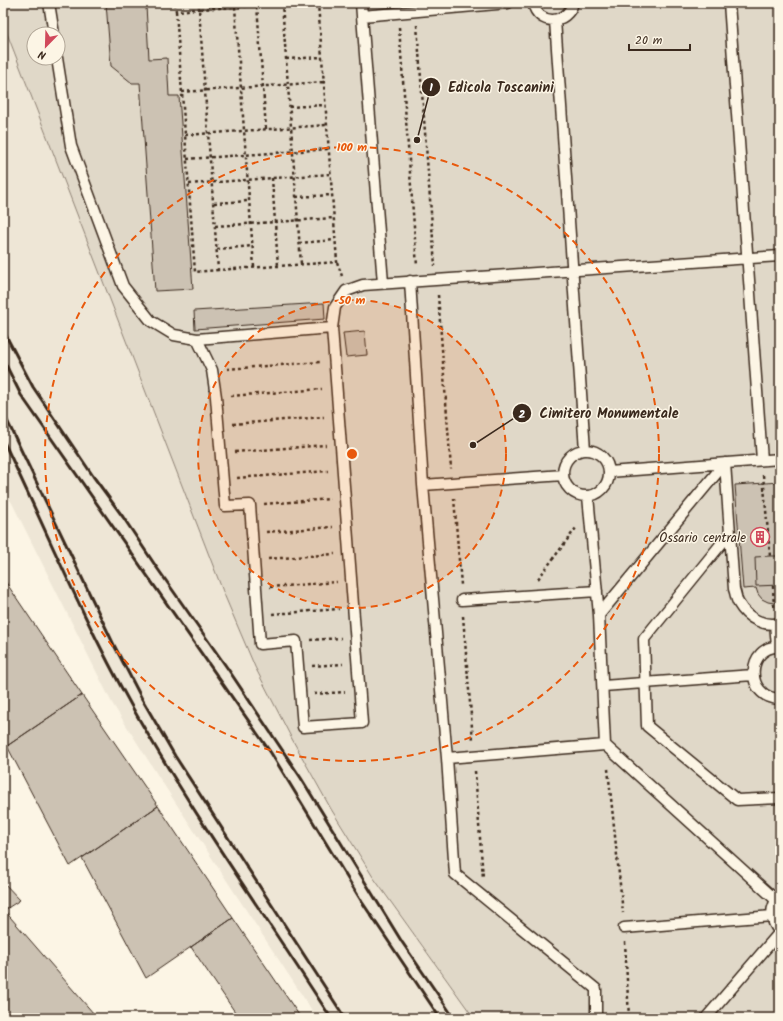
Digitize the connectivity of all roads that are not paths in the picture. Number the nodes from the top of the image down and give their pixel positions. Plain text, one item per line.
1 (49, 3) edge
2 (361, 3) edge
3 (508, 3) edge
4 (533, 3) edge
5 (573, 3) edge
6 (729, 3) edge
7 (362, 16) junction
8 (554, 20) junction
9 (53, 26) edge
10 (58, 66) edge
11 (780, 256) edge
12 (747, 258) junction
13 (572, 270) junction
14 (414, 281) junction
15 (383, 283) junction
16 (332, 328) junction
17 (197, 339) junction
18 (585, 450) junction
19 (780, 459) edge
20 (762, 460) junction
21 (725, 463) junction
22 (609, 472) junction
23 (563, 475) junction
24 (423, 485) junction
25 (588, 496) junction
26 (730, 533) junction
27 (597, 591) junction
28 (462, 600) road end
29 (599, 615) junction
30 (777, 623) edge
31 (778, 646) edge
32 (753, 675) junction
33 (645, 683) junction
34 (602, 686) junction
35 (780, 699) edge
36 (605, 745) junction
37 (447, 758) junction
38 (780, 798) edge
39 (778, 898) edge
40 (772, 916) junction
41 (624, 928) road end
42 (780, 932) edge
43 (596, 1018) edge
44 (706, 1018) edge

1 - 9 lane
2 - 7 lane
3 - 7 lane
4 - 8 lane
5 - 8 lane
6 - 12 lane
7 - 15 lane
8 - 13 lane
10 - 17 lane
11 - 12 lane
12 - 13 lane
12 - 20 lane
13 - 14 lane
13 - 18 lane
14 - 15 lane
14 - 24 lane
15 - 16 lane
16 - 17 lane
16 - 17 lane
18 - 22 lane
18 - 23 lane
19 - 20 lane
20 - 21 lane
21 - 22 lane
21 - 26 lane
21 - 29 lane
22 - 25 lane
23 - 24 lane
23 - 25 lane
24 - 37 lane
25 - 27 lane
26 - 30 lane
26 - 33 lane
27 - 28 lane
27 - 29 lane
29 - 34 lane
30 - 31 lane
31 - 32 lane
32 - 33 lane
32 - 35 lane
33 - 34 lane
33 - 38 lane
34 - 36 lane
36 - 37 lane
36 - 39 lane
37 - 43 lane
39 - 40 lane
40 - 41 lane
40 - 42 lane
42 - 44 lane

